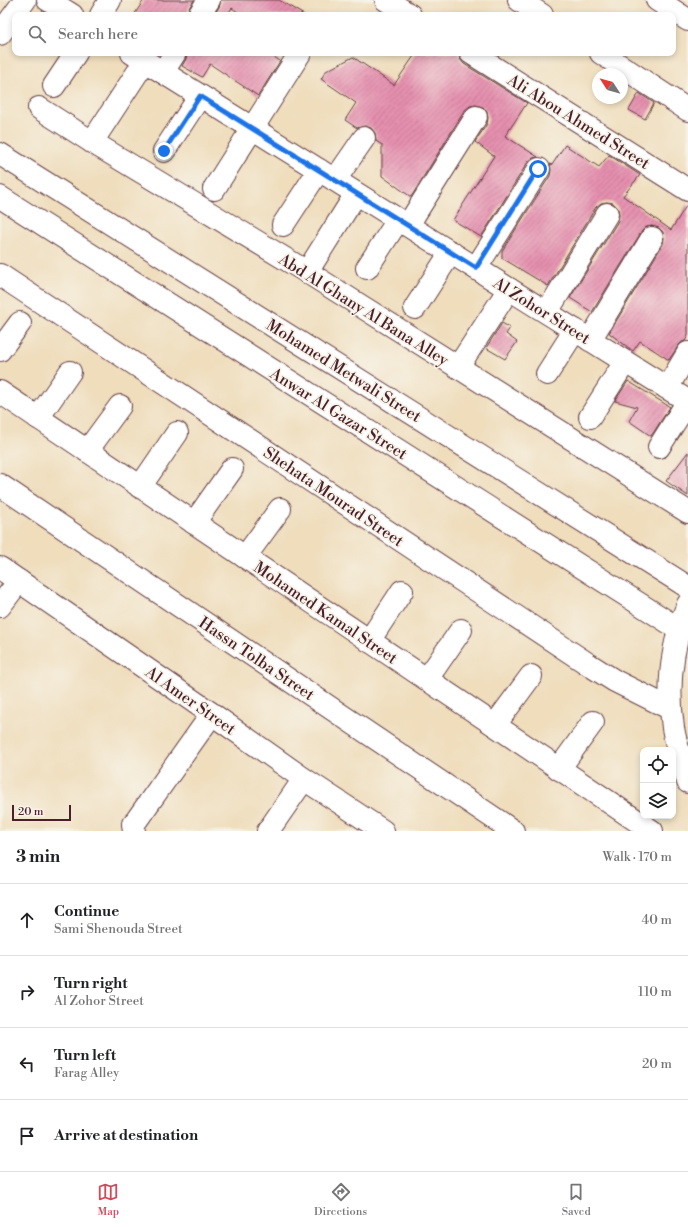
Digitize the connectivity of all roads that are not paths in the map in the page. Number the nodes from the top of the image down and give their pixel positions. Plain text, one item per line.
1 (25, 0) edge
2 (48, 0) edge
3 (110, 0) edge
4 (209, 0) edge
5 (386, 0) edge
6 (519, 0) edge
7 (657, 0) edge
8 (16, 12) edge
9 (67, 12) edge
10 (103, 12) edge
11 (201, 12) edge
12 (405, 12) edge
13 (537, 12) edge
14 (676, 12) edge
15 (676, 12) edge
16 (12, 18) edge
17 (688, 20) edge
18 (0, 34) edge
19 (74, 56) edge
20 (173, 56) edge
21 (298, 56) edge
22 (476, 56) edge
23 (605, 56) edge
24 (139, 57) edge
25 (163, 72) junction
26 (54, 86) dead end
27 (200, 96) junction
28 (40, 108) dead end
29 (688, 110) edge
30 (476, 117) dead end
31 (253, 128) junction
32 (364, 138) dead end
33 (92, 142) junction
34 (164, 151) dead end
35 (0, 154) edge
36 (538, 169) dead end
37 (327, 175) junction
38 (214, 189) dead end
39 (688, 190) edge
40 (356, 194) junction
41 (0, 198) edge
42 (607, 214) dead end
43 (403, 222) junction
44 (283, 225) dead end
45 (652, 238) dead end
46 (451, 252) junction
47 (368, 268) dead end
48 (476, 268) junction
49 (307, 272) junction
50 (0, 275) edge
51 (509, 289) junction
52 (415, 308) dead end
53 (547, 312) junction
54 (20, 323) dead end
55 (583, 335) junction
56 (0, 350) edge
57 (688, 353) edge
58 (625, 362) junction
59 (458, 367) junction
60 (70, 372) dead end
61 (547, 374) dead end
62 (667, 388) junction
63 (0, 392) edge
64 (688, 401) edge
65 (120, 406) dead end
66 (590, 417) dead end
67 (38, 418) junction
68 (177, 433) dead end
69 (659, 447) dead end
70 (87, 451) junction
71 (232, 469) dead end
72 (0, 485) edge
73 (140, 487) junction
74 (280, 509) dead end
75 (688, 512) edge
76 (194, 523) junction
77 (245, 557) junction
78 (0, 568) edge
79 (19, 581) junction
80 (688, 587) edge
81 (402, 591) dead end
82 (688, 604) edge
83 (0, 606) edge
84 (679, 629) junction
85 (461, 630) dead end
86 (369, 641) junction
87 (531, 676) dead end
88 (427, 679) junction
89 (672, 709) junction
90 (212, 714) junction
91 (593, 722) dead end
92 (495, 725) junction
93 (559, 769) junction
94 (304, 779) junction
95 (688, 782) edge
96 (134, 831) edge
97 (268, 831) edge
98 (383, 831) edge
99 (513, 831) edge
100 (652, 831) edge

1 - 8 street
2 - 9 street
3 - 10 street
4 - 11 street
5 - 12 street
6 - 13 street
7 - 14 street
15 - 17 street
16 - 18 street
19 - 26 street
20 - 25 street
21 - 31 street
22 - 39 street, Ali Abou Ahmed Street
23 - 29 street
24 - 25 street, Al Zohor Street
24 - 33 street
25 - 27 street, Al Zohor Street
27 - 31 street, Al Zohor Street
27 - 34 street
28 - 33 street, Abd Al Ghany Al Bana Alley
30 - 43 street
31 - 37 street, Al Zohor Street
31 - 38 street
32 - 37 street
33 - 49 street, Abd Al Ghany Al Bana Alley
35 - 80 street, Mohamed Metwali Street
36 - 48 street
37 - 40 street, Al Zohor Street
37 - 44 street
40 - 43 street, Al Zohor Street
40 - 49 street
41 - 84 street, Anwar Al Gazar Street
42 - 53 street
43 - 46 street, Al Zohor Street
43 - 47 street
45 - 55 street
46 - 48 street, Al Zohor Street
46 - 52 street
48 - 51 street, Al Zohor Street
49 - 59 street, Abd Al Ghany Al Bana Alley
50 - 89 street, Shehata Mourad Street
51 - 53 street, Al Zohor Street
51 - 59 street
53 - 55 street, Al Zohor Street
54 - 56 street
55 - 58 street, Al Zohor Street
55 - 61 street
57 - 62 street
58 - 62 street, Al Zohor Street
58 - 66 street
59 - 75 street, Abd Al Ghany Al Bana Alley
60 - 67 street
62 - 64 street, Al Zohor Street
63 - 67 street, Mohamed Kamal Street
64 - 69 street
65 - 70 street
67 - 70 street, Mohamed Kamal Street
68 - 73 street
70 - 73 street, Mohamed Kamal Street
71 - 76 street
72 - 99 street, Hassn Tolba Street
73 - 76 street, Mohamed Kamal Street
74 - 77 street
76 - 77 street, Mohamed Kamal Street
77 - 86 street, Mohamed Kamal Street
78 - 79 street, Al Amer Street
79 - 83 street
79 - 90 street, Al Amer Street
81 - 86 street
82 - 84 street
84 - 89 street
85 - 88 street
86 - 88 street, Mohamed Kamal Street
87 - 92 street
88 - 92 street, Mohamed Kamal Street
89 - 95 street
90 - 94 street, Al Amer Street
90 - 96 street
91 - 93 street
92 - 93 street, Mohamed Kamal Street
93 - 100 street, Mohamed Kamal Street
94 - 97 street
94 - 98 street, Al Amer Street

